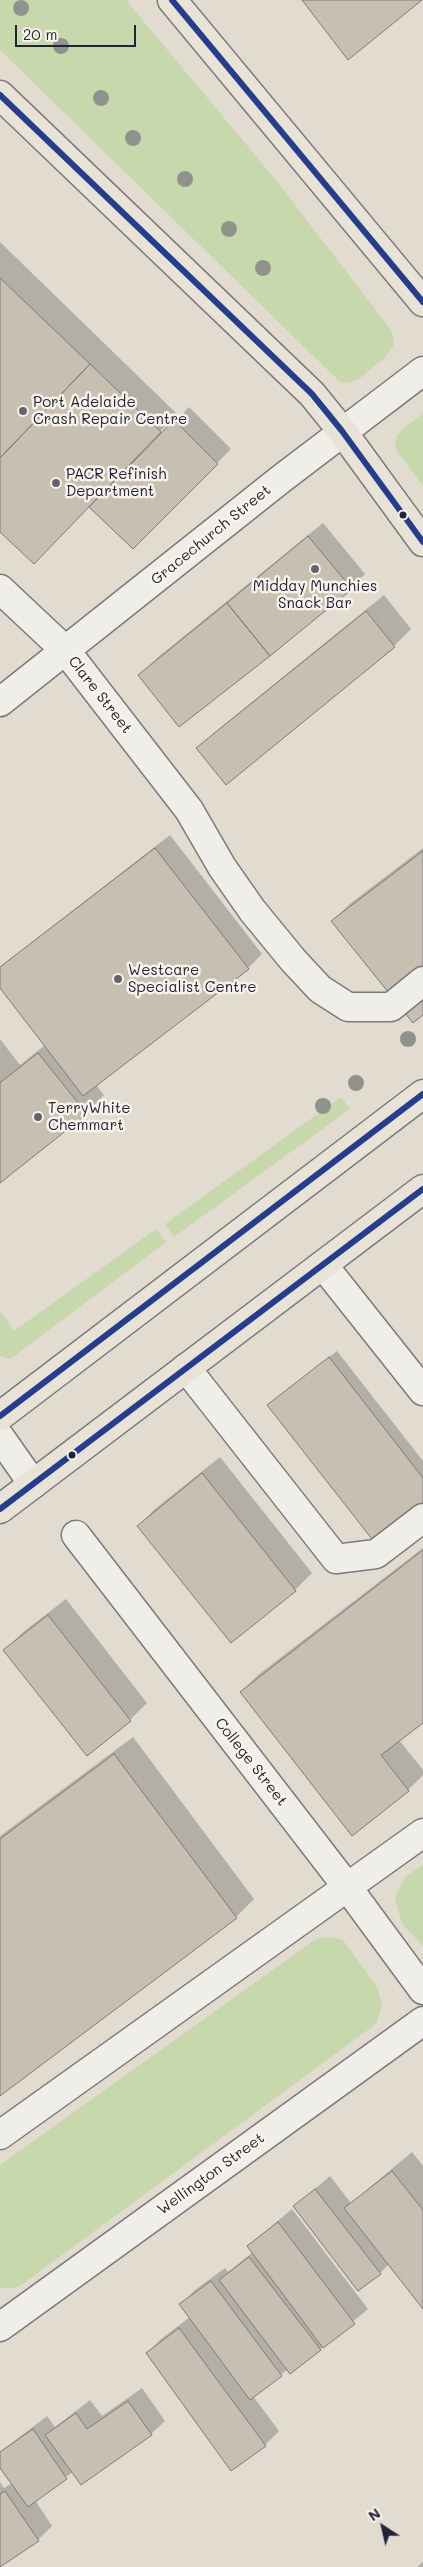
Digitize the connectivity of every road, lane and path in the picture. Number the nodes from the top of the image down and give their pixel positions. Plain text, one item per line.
1 (172, 0) edge
2 (0, 95) edge
3 (423, 302) edge
4 (423, 371) edge
5 (342, 431) junction
6 (423, 542) edge
7 (0, 589) edge
8 (66, 651) junction
9 (0, 702) edge
10 (423, 981) edge
11 (423, 1094) edge
12 (423, 1189) edge
13 (323, 1264) junction
14 (186, 1368) junction
15 (423, 1392) edge
16 (0, 1416) edge
17 (0, 1437) edge
18 (34, 1484) junction
19 (0, 1509) edge
20 (423, 1518) edge
21 (76, 1535) dead end
22 (423, 1833) edge
23 (348, 1888) junction
24 (423, 1990) edge
25 (423, 2021) edge
26 (0, 2135) edge
27 (0, 2327) edge

1 - 3 main road
2 - 5 main road
4 - 5 street, Gracechurch Street
5 - 6 main road
5 - 8 street, Gracechurch Street
7 - 8 street, Clare Street
8 - 9 street, Gracechurch Street
8 - 10 street, Clare Street
11 - 16 main road
12 - 13 main road
13 - 14 main road
13 - 15 street
14 - 18 main road
14 - 20 street
17 - 18 street
18 - 19 main road
21 - 23 street, College Street
22 - 23 street
23 - 24 street, College Street
23 - 26 street
25 - 27 street, Wellington Street

